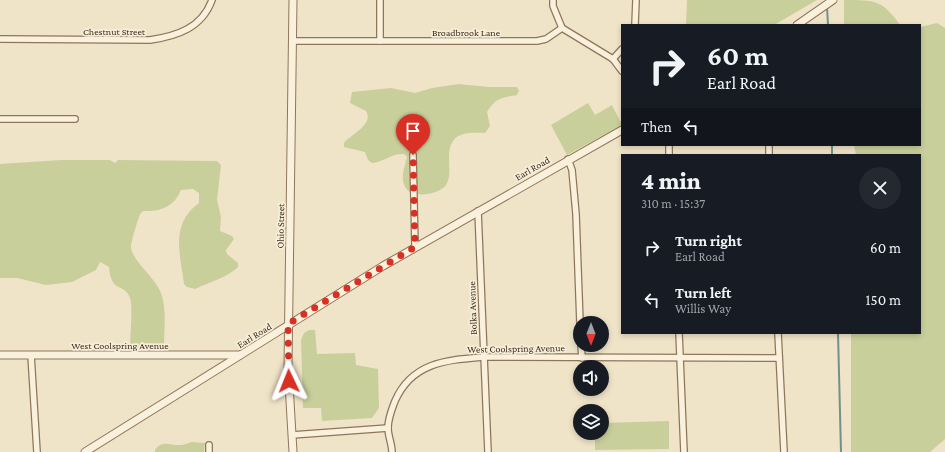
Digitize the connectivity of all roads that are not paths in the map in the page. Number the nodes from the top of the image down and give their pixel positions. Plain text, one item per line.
1 (212, 0) edge
2 (293, 0) edge
3 (380, 0) edge
4 (553, 0) edge
5 (636, 0) edge
6 (833, 0) edge
7 (635, 24) edge
8 (798, 24) edge
9 (562, 28) junction
10 (0, 39) edge
11 (292, 41) junction
12 (380, 41) junction
13 (621, 50) edge
14 (613, 59) junction
15 (621, 70) edge
16 (0, 119) edge
17 (75, 119) dead end
18 (621, 131) edge
19 (413, 155) dead end
20 (568, 160) junction
21 (478, 211) junction
22 (415, 247) junction
23 (580, 316) edge
24 (288, 324) junction
25 (678, 334) edge
26 (778, 334) edge
27 (582, 352) edge
28 (0, 355) edge
29 (31, 355) junction
30 (240, 355) junction
31 (483, 357) junction
32 (582, 358) junction
33 (681, 358) junction
34 (780, 358) junction
35 (388, 428) junction
36 (292, 435) junction
37 (209, 445) dead end
38 (37, 452) edge
39 (86, 452) edge
40 (209, 452) edge
41 (293, 452) edge
42 (392, 452) edge
43 (488, 452) edge
44 (684, 452) edge
45 (784, 452) edge

1 - 10 street, Chestnut Street
2 - 11 street, Ohio Street
3 - 12 street
4 - 9 street
5 - 7 street
6 - 8 street
9 - 12 street, Broadbrook Lane
9 - 14 street
11 - 12 street, Broadbrook Lane
11 - 24 street, Ohio Street
13 - 14 street
14 - 15 street
16 - 17 street
18 - 20 street, Earl Road
19 - 22 street
20 - 21 street, Earl Road
20 - 23 street
21 - 22 street, Earl Road
21 - 31 street, Bolka Avenue
22 - 24 street, Earl Road
24 - 30 street, Earl Road
24 - 36 street, Ohio Street
25 - 33 street
26 - 34 street
27 - 32 street
28 - 29 street, West Coolspring Avenue
29 - 30 street, West Coolspring Avenue
29 - 38 street
30 - 39 street, Earl Road
31 - 32 street, West Coolspring Avenue
31 - 35 street, West Coolspring Avenue
31 - 43 street, Bolka Avenue
32 - 33 street, West Coolspring Avenue
33 - 34 street, West Coolspring Avenue
33 - 44 street
34 - 45 street
35 - 36 street
35 - 42 street
36 - 41 street, Ohio Street
37 - 40 street

